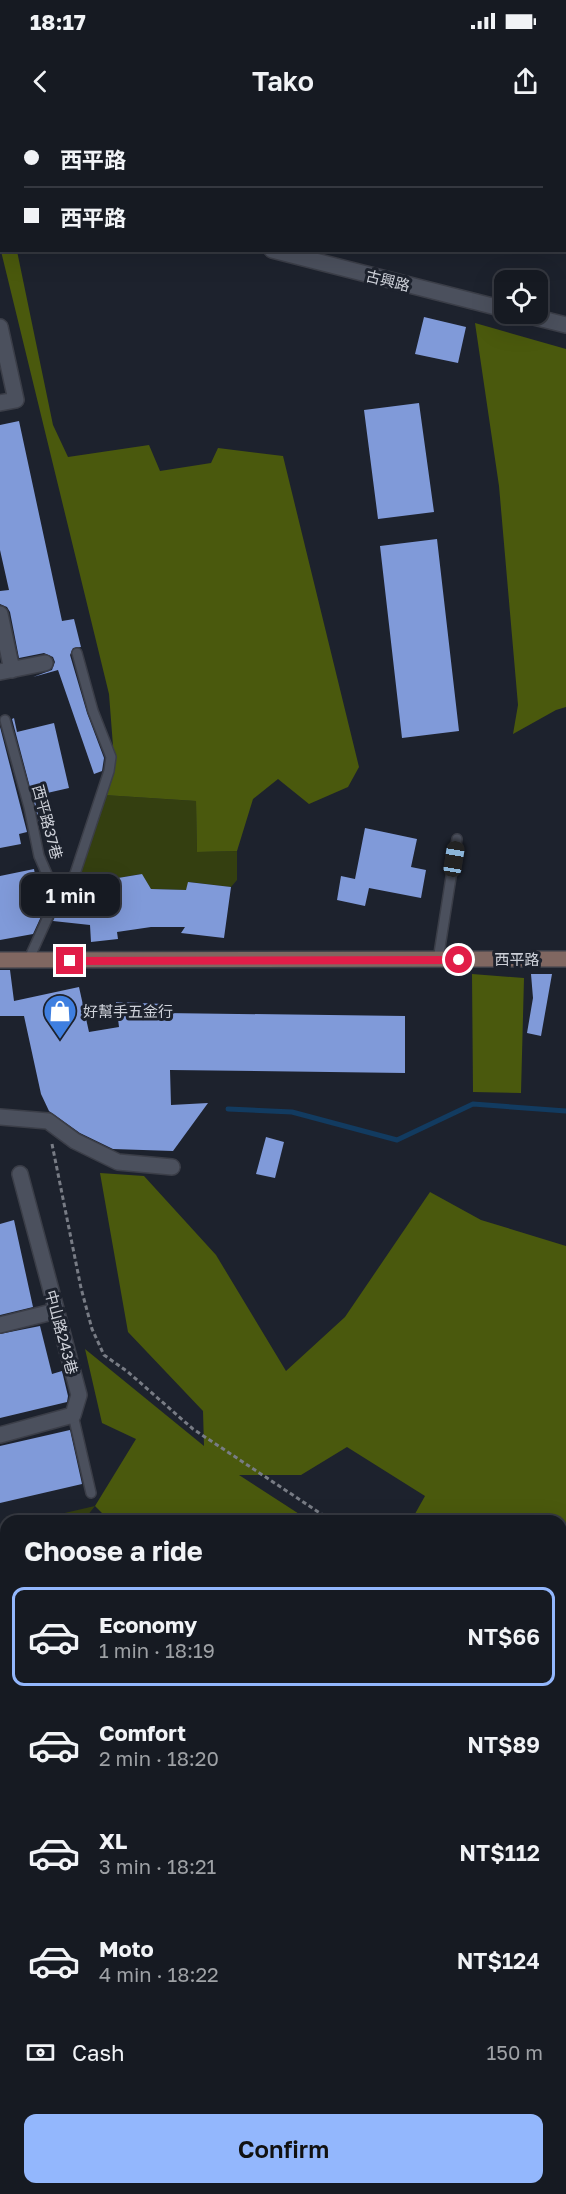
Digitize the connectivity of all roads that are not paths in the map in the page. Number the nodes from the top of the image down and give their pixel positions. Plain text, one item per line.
1 (280, 252) edge
2 (494, 306) edge
3 (548, 320) edge
4 (566, 325) edge
5 (0, 327) edge
6 (0, 403) edge
7 (0, 614) edge
8 (77, 653) dead end
9 (45, 663) dead end
10 (6, 671) edge
11 (5, 720) dead end
12 (457, 839) dead end
13 (57, 897) junction
14 (566, 959) edge
15 (0, 960) edge
16 (438, 960) junction
17 (28, 961) junction
18 (0, 1117) edge
19 (172, 1167) dead end
20 (20, 1174) dead end
21 (56, 1311) junction
22 (0, 1325) edge
23 (73, 1415) junction
24 (0, 1435) edge
25 (92, 1493) dead end

1 - 2 street, 古興路
3 - 4 street
5 - 6 street
7 - 10 street
8 - 13 lane
9 - 10 street
11 - 13 lane, 西平路37巷
12 - 16 lane
13 - 17 lane
14 - 16 main road, 西平路
15 - 17 main road, 西平路
16 - 17 main road, 西平路
18 - 19 street
20 - 21 street, 中山路243巷
21 - 22 street
21 - 23 street, 中山路243巷
23 - 24 street
23 - 25 lane

